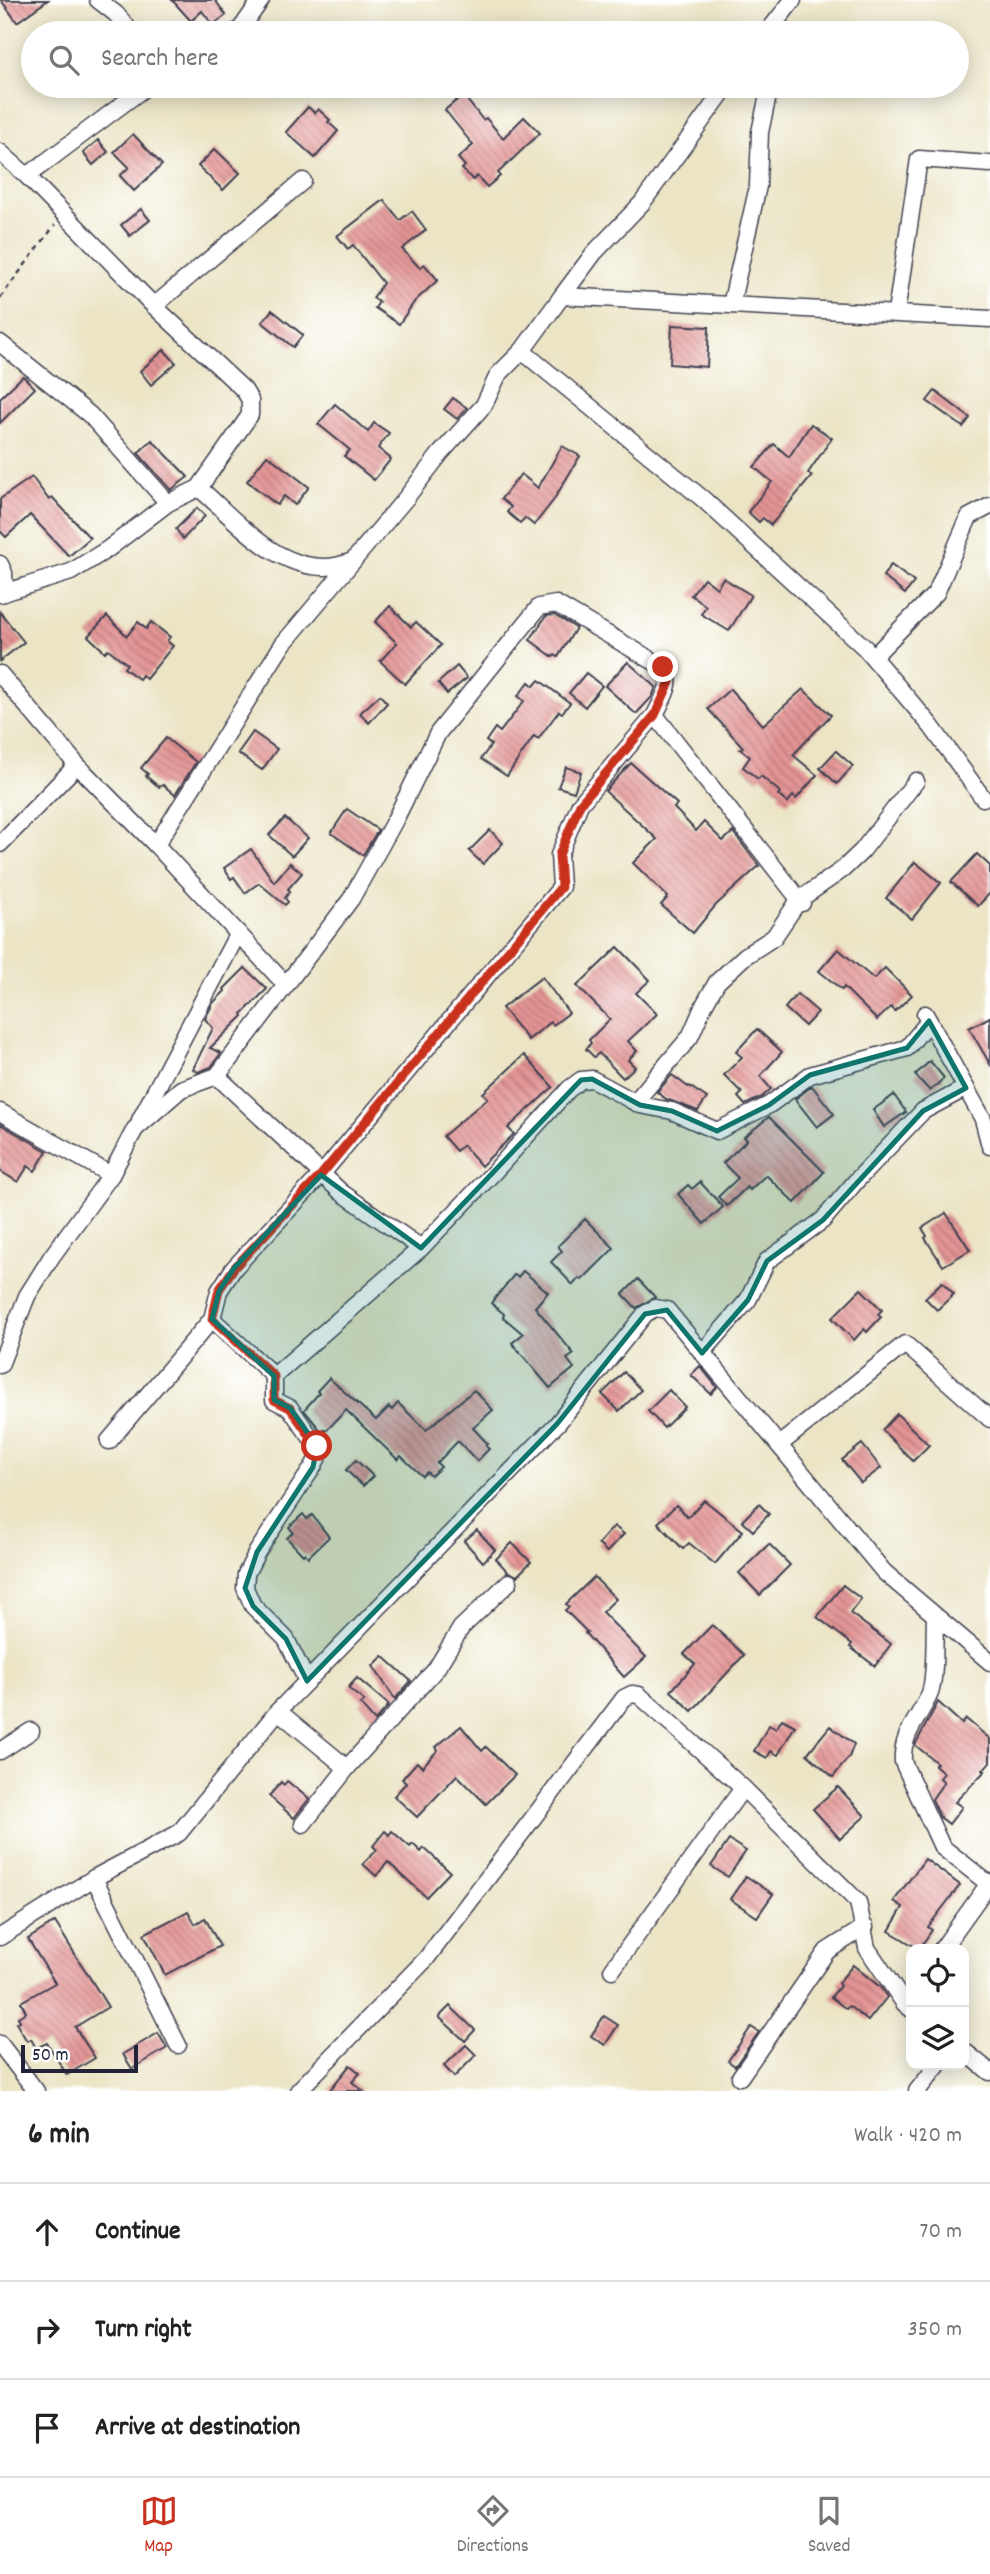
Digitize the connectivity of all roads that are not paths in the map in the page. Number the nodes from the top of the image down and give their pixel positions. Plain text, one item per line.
1 (98, 0) edge
2 (261, 0) edge
3 (793, 0) edge
4 (122, 21) edge
5 (246, 21) edge
6 (778, 21) edge
7 (131, 98) edge
8 (718, 98) edge
9 (767, 98) edge
10 (0, 152) edge
11 (990, 164) edge
12 (27, 176) junction
13 (303, 181) dead end
14 (562, 296) junction
15 (731, 305) junction
16 (154, 306) junction
17 (896, 313) junction
18 (990, 319) edge
19 (0, 343) edge
20 (522, 351) junction
21 (200, 488) junction
22 (168, 503) junction
23 (990, 506) edge
24 (353, 561) junction
25 (0, 564) edge
26 (2, 594) edge
27 (873, 657) junction
28 (0, 674) edge
29 (655, 715) junction
30 (77, 765) junction
31 (916, 781) dead end
32 (983, 798) dead end
33 (0, 844) edge
34 (156, 845) junction
35 (801, 902) junction
36 (238, 933) junction
37 (286, 985) junction
38 (217, 1076) junction
39 (966, 1088) junction
40 (635, 1102) junction
41 (0, 1112) edge
42 (135, 1129) junction
43 (990, 1146) edge
44 (111, 1175) junction
45 (321, 1175) junction
46 (421, 1248) junction
47 (212, 1319) junction
48 (702, 1353) junction
49 (0, 1365) edge
50 (274, 1376) junction
51 (990, 1419) edge
52 (109, 1441) dead end
53 (779, 1445) junction
54 (509, 1582) dead end
55 (935, 1617) junction
56 (990, 1662) edge
57 (307, 1681) junction
58 (278, 1711) junction
59 (31, 1731) dead end
60 (0, 1751) edge
61 (347, 1768) junction
62 (743, 1788) junction
63 (303, 1824) dead end
64 (93, 1878) junction
65 (989, 1883) edge
66 (865, 1927) junction
67 (0, 1937) edge
68 (946, 1944) edge
69 (612, 1970) dead end
70 (906, 1997) edge
71 (178, 2045) dead end
72 (2, 2052) edge
73 (969, 2055) edge
74 (934, 2070) edge
75 (990, 2072) edge
76 (740, 2077) dead end
77 (36, 2091) edge
78 (298, 2091) edge
79 (917, 2091) edge

1 - 4 street
2 - 5 street
3 - 6 street
7 - 12 street
8 - 14 street
9 - 15 street
10 - 12 street
11 - 17 street
12 - 16 street
13 - 16 street
14 - 15 street
14 - 20 street
15 - 17 street
16 - 21 street
17 - 18 street
19 - 22 street
20 - 24 street
20 - 27 street
21 - 22 street
21 - 24 street
22 - 26 street
23 - 27 street
24 - 34 street
25 - 26 street
27 - 32 street
28 - 30 street
29 - 35 street
29 - 37 street
29 - 45 street
30 - 33 street
30 - 34 street
31 - 35 street
34 - 36 street
35 - 40 street
36 - 37 street
36 - 42 street
37 - 38 street
38 - 42 street
38 - 45 street
39 - 40 street
39 - 43 street
39 - 48 street
40 - 46 street
41 - 44 street
42 - 44 street
44 - 49 street
45 - 46 street
45 - 47 street
46 - 50 street
47 - 50 street
47 - 52 street
48 - 53 street
48 - 57 street
50 - 57 street
51 - 53 street
53 - 55 street
54 - 61 street
55 - 56 street
55 - 65 street
57 - 58 street
58 - 61 street
58 - 64 street
59 - 60 street
61 - 63 street
62 - 66 street
62 - 69 street
62 - 78 street
64 - 67 street
64 - 71 street
65 - 68 street
66 - 70 street
66 - 76 street
72 - 77 street
73 - 75 street
74 - 79 street

